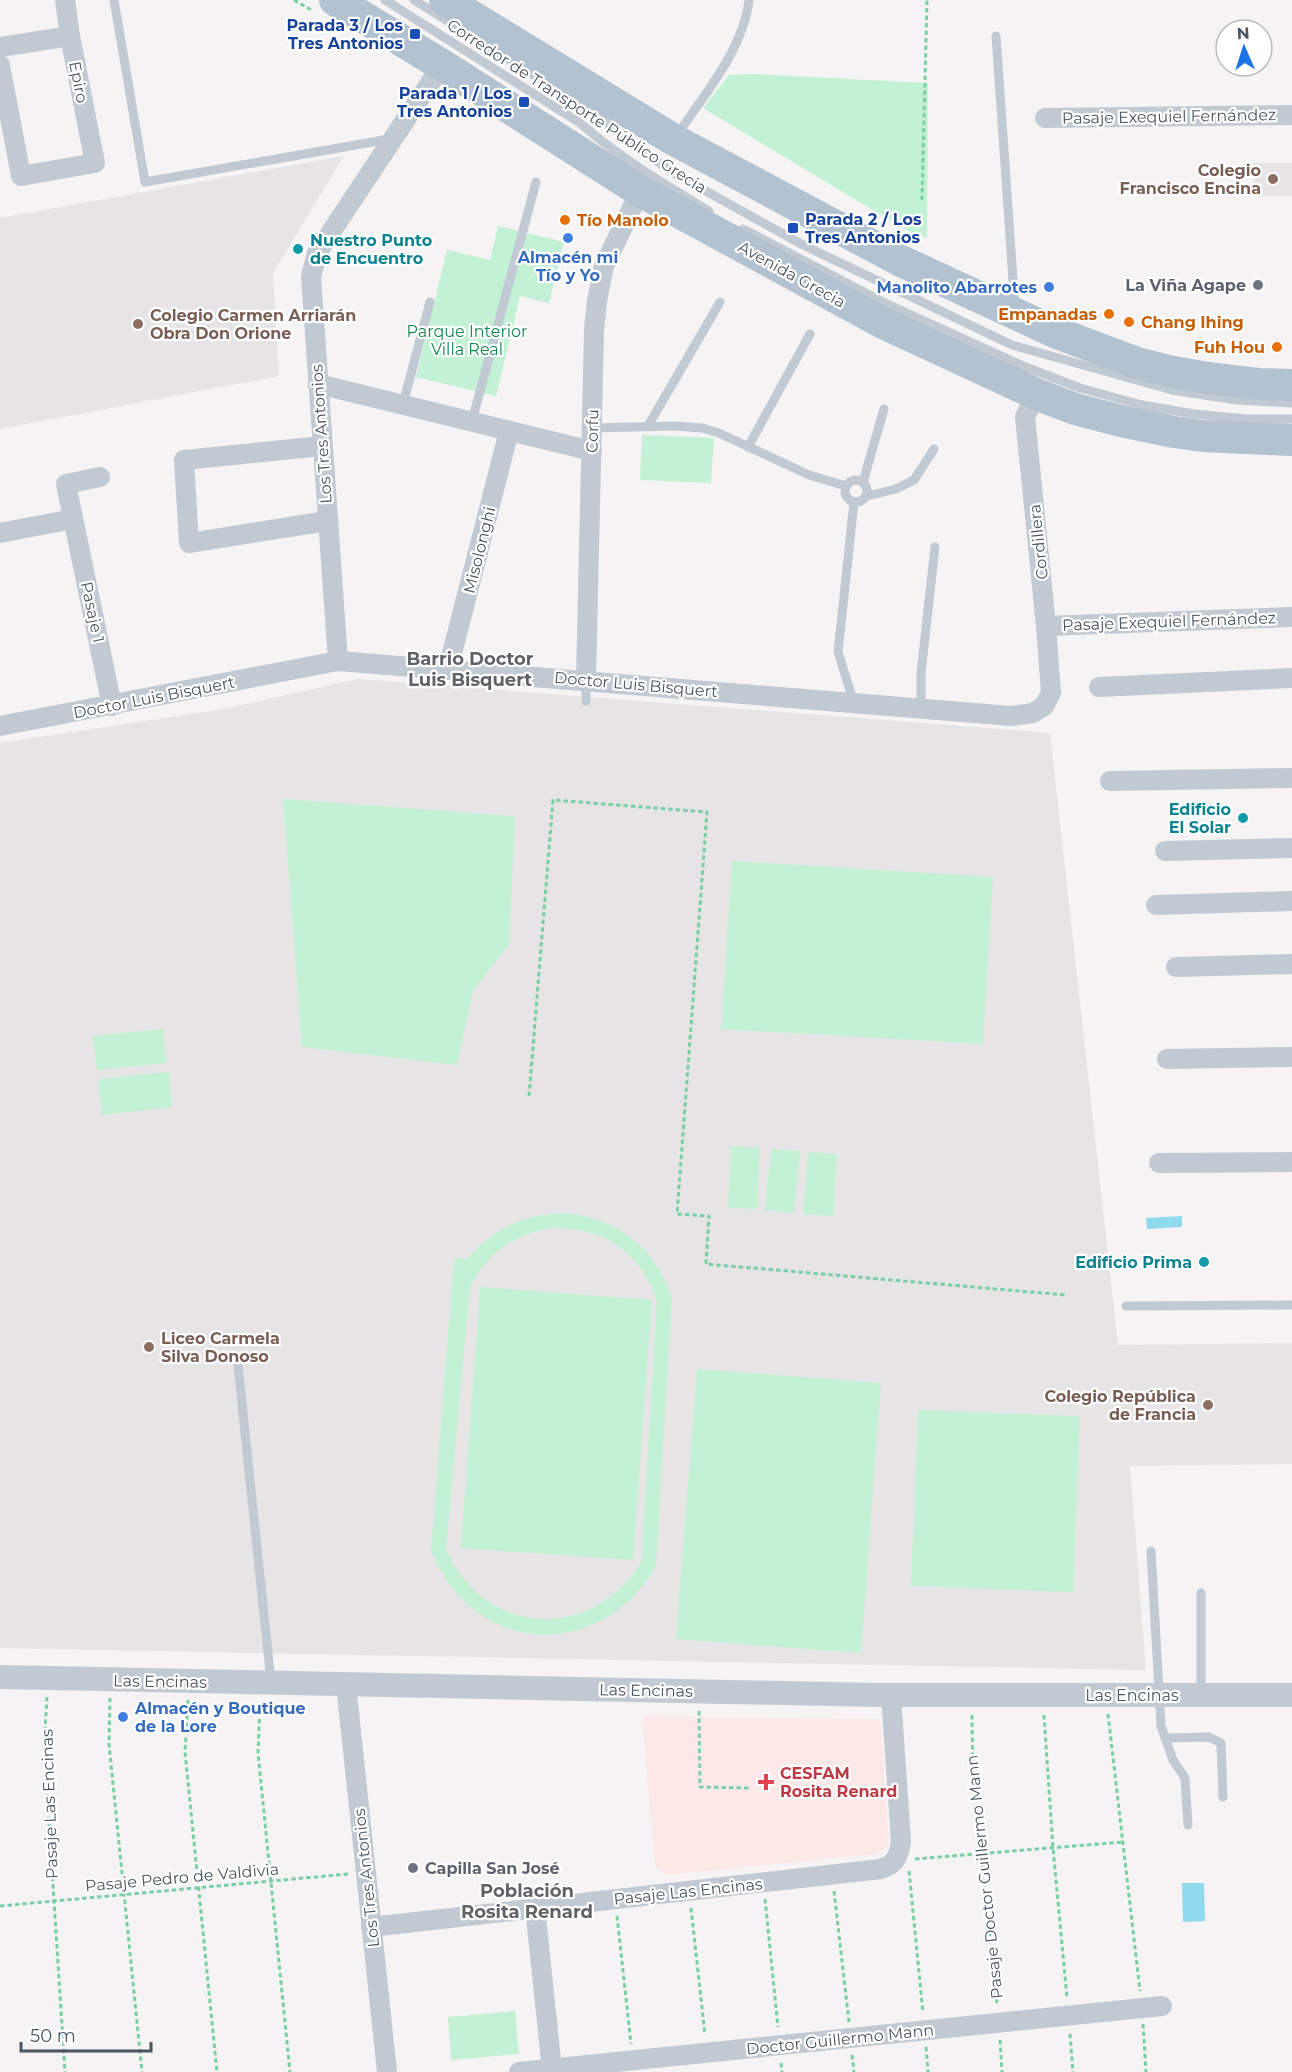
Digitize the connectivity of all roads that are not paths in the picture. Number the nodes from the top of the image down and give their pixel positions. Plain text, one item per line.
1 (65, 0) edge
2 (114, 0) edge
3 (335, 0) edge
4 (385, 0) edge
5 (414, 0) edge
6 (445, 0) edge
7 (749, 0) edge
8 (70, 36) junction
9 (996, 36) dead end
10 (0, 48) edge
11 (0, 65) edge
12 (442, 65) junction
13 (1292, 115) edge
14 (1045, 118) dead end
15 (393, 139) junction
16 (674, 140) junction
17 (536, 182) dead end
18 (640, 191) junction
19 (723, 219) dead end
20 (733, 224) dead end
21 (430, 302) dead end
22 (720, 302) dead end
23 (1016, 314) junction
24 (810, 334) dead end
25 (318, 384) junction
26 (1292, 385) edge
27 (1036, 394) junction
28 (1292, 403) edge
29 (403, 404) junction
30 (884, 409) dead end
31 (1292, 419) edge
32 (472, 421) junction
33 (648, 426) junction
34 (593, 428) junction
35 (509, 431) junction
36 (1292, 440) edge
37 (322, 446) junction
38 (748, 447) junction
39 (934, 449) dead end
40 (592, 451) junction
41 (100, 477) dead end
42 (863, 482) junction
43 (846, 486) junction
44 (867, 496) junction
45 (854, 502) junction
46 (73, 519) junction
47 (327, 521) junction
48 (0, 533) edge
49 (935, 547) dead end
50 (1292, 617) edge
51 (1046, 626) junction
52 (338, 661) junction
53 (448, 669) junction
54 (1292, 678) edge
55 (586, 680) junction
56 (1100, 687) dead end
57 (1051, 693) joint
58 (586, 701) dead end
59 (854, 703) junction
60 (112, 706) junction
61 (921, 709) junction
62 (0, 726) edge
63 (1292, 778) edge
64 (1110, 781) dead end
65 (1292, 848) edge
66 (1165, 851) dead end
67 (1292, 901) edge
68 (1156, 905) dead end
69 (1292, 964) edge
70 (1176, 967) dead end
71 (1292, 1057) edge
72 (1167, 1059) dead end
73 (1292, 1162) edge
74 (1159, 1163) dead end
75 (1292, 1305) edge
76 (1126, 1306) dead end
77 (238, 1365) dead end
78 (1151, 1551) dead end
79 (1201, 1593) dead end
80 (0, 1677) edge
81 (271, 1683) junction
82 (346, 1684) junction
83 (891, 1695) junction
84 (1158, 1695) junction
85 (1201, 1695) junction
86 (1292, 1695) edge
87 (1165, 1738) junction
88 (1223, 1797) dead end
89 (1188, 1825) dead end
90 (535, 1908) junction
91 (371, 1927) junction
92 (1162, 2006) dead end
93 (552, 2069) junction
94 (387, 2072) edge
95 (519, 2072) edge

1 - 8 street, Epiro
2 - 15 lane
3 - 12 main road, Avenida Grecia
4 - 19 lane, Corredor de Transporte Público Grecia
5 - 28 lane, Corredor de Transporte Público Grecia
6 - 16 main road
7 - 16 lane
8 - 10 street
8 - 11 street, Epiro
9 - 23 lane
12 - 15 street, Los Tres Antonios
12 - 18 main road, Avenida Grecia
13 - 14 street, Pasaje Exequiel Fernández
15 - 25 street, Los Tres Antonios
16 - 23 main road
17 - 32 lane
18 - 27 main road, Avenida Grecia
18 - 34 street, Corfu
20 - 31 lane
21 - 29 lane
22 - 33 lane
23 - 26 main road
24 - 38 lane
25 - 29 street
25 - 37 street, Los Tres Antonios
27 - 36 main road, Avenida Grecia
27 - 51 street, Cordillera
29 - 32 street
30 - 42 lane
32 - 35 street
33 - 34 lane
33 - 38 lane
34 - 40 street, Corfu
35 - 40 street
35 - 53 street, Misolonghi
37 - 47 street, Los Tres Antonios
37 - 47 street
38 - 43 lane
39 - 44 lane
40 - 55 street, Corfu
41 - 46 street, Pasaje 1
42 - 43 lane
42 - 44 lane
43 - 45 lane
44 - 45 lane
45 - 59 lane
46 - 48 street
46 - 60 street, Pasaje 1
47 - 52 street, Los Tres Antonios
49 - 61 lane
50 - 51 street, Pasaje Exequiel Fernández
51 - 57 street, Cordillera
52 - 53 street, Doctor Luis Bisquert
52 - 60 street, Doctor Luis Bisquert
53 - 55 street, Doctor Luis Bisquert
54 - 56 street
55 - 58 lane
55 - 59 street, Doctor Luis Bisquert
57 - 61 street, Doctor Luis Bisquert
59 - 61 street, Doctor Luis Bisquert
60 - 62 street, Doctor Luis Bisquert
63 - 64 street
65 - 66 street
67 - 68 street
69 - 70 street
71 - 72 street
73 - 74 street
75 - 76 lane
77 - 81 lane
78 - 84 lane
79 - 85 lane
80 - 81 street, Las Encinas
81 - 82 street, Las Encinas
82 - 83 street, Las Encinas
82 - 91 street, Los Tres Antonios
83 - 84 street, Las Encinas
83 - 90 street, Pasaje Las Encinas
84 - 85 street, Las Encinas
84 - 87 lane
85 - 86 street, Las Encinas
87 - 88 lane
87 - 89 lane
90 - 91 street, Pasaje Las Encinas
90 - 93 street
91 - 94 street, Los Tres Antonios
92 - 93 street, Doctor Guillermo Mann
93 - 95 street, Doctor Guillermo Mann

